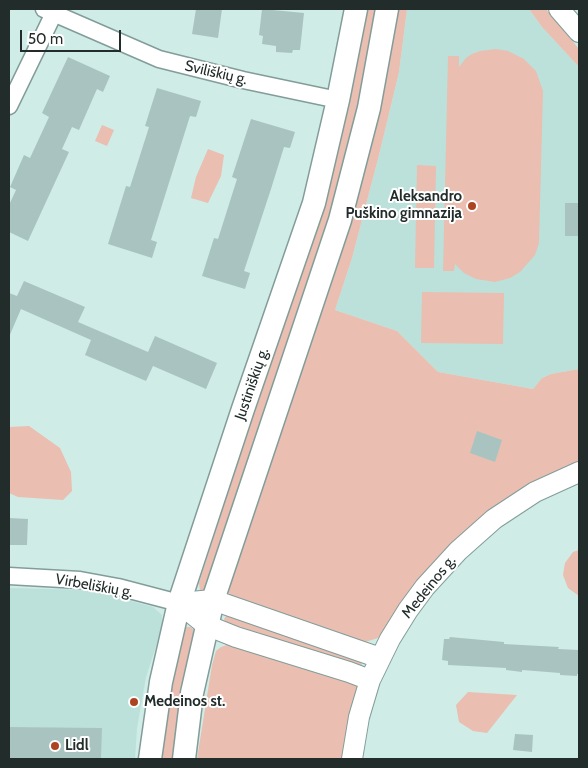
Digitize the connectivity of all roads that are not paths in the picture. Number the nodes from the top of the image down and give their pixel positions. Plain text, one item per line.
1 (356, 9) edge
2 (387, 9) edge
3 (559, 9) edge
4 (51, 10) edge
5 (579, 32) edge
6 (338, 100) junction
7 (9, 106) edge
8 (579, 472) edge
9 (9, 576) edge
10 (213, 600) junction
11 (179, 603) junction
12 (206, 625) junction
13 (380, 658) junction
14 (370, 680) junction
15 (150, 759) edge
16 (184, 759) edge
17 (352, 759) edge

1 - 6 main road, Justiniškių g.
2 - 10 main road
3 - 5 street
4 - 6 street, Sviliškių g.
4 - 7 street
6 - 11 main road, Justiniškių g.
8 - 13 street, Medeinos g.
9 - 11 street, Virbeliškių g.
10 - 11 street
10 - 12 main road
10 - 13 street
11 - 12 street
11 - 15 main road, Justiniškių g.
12 - 14 street
12 - 16 main road
13 - 14 street, Medeinos g.
14 - 17 street, Medeinos g.

